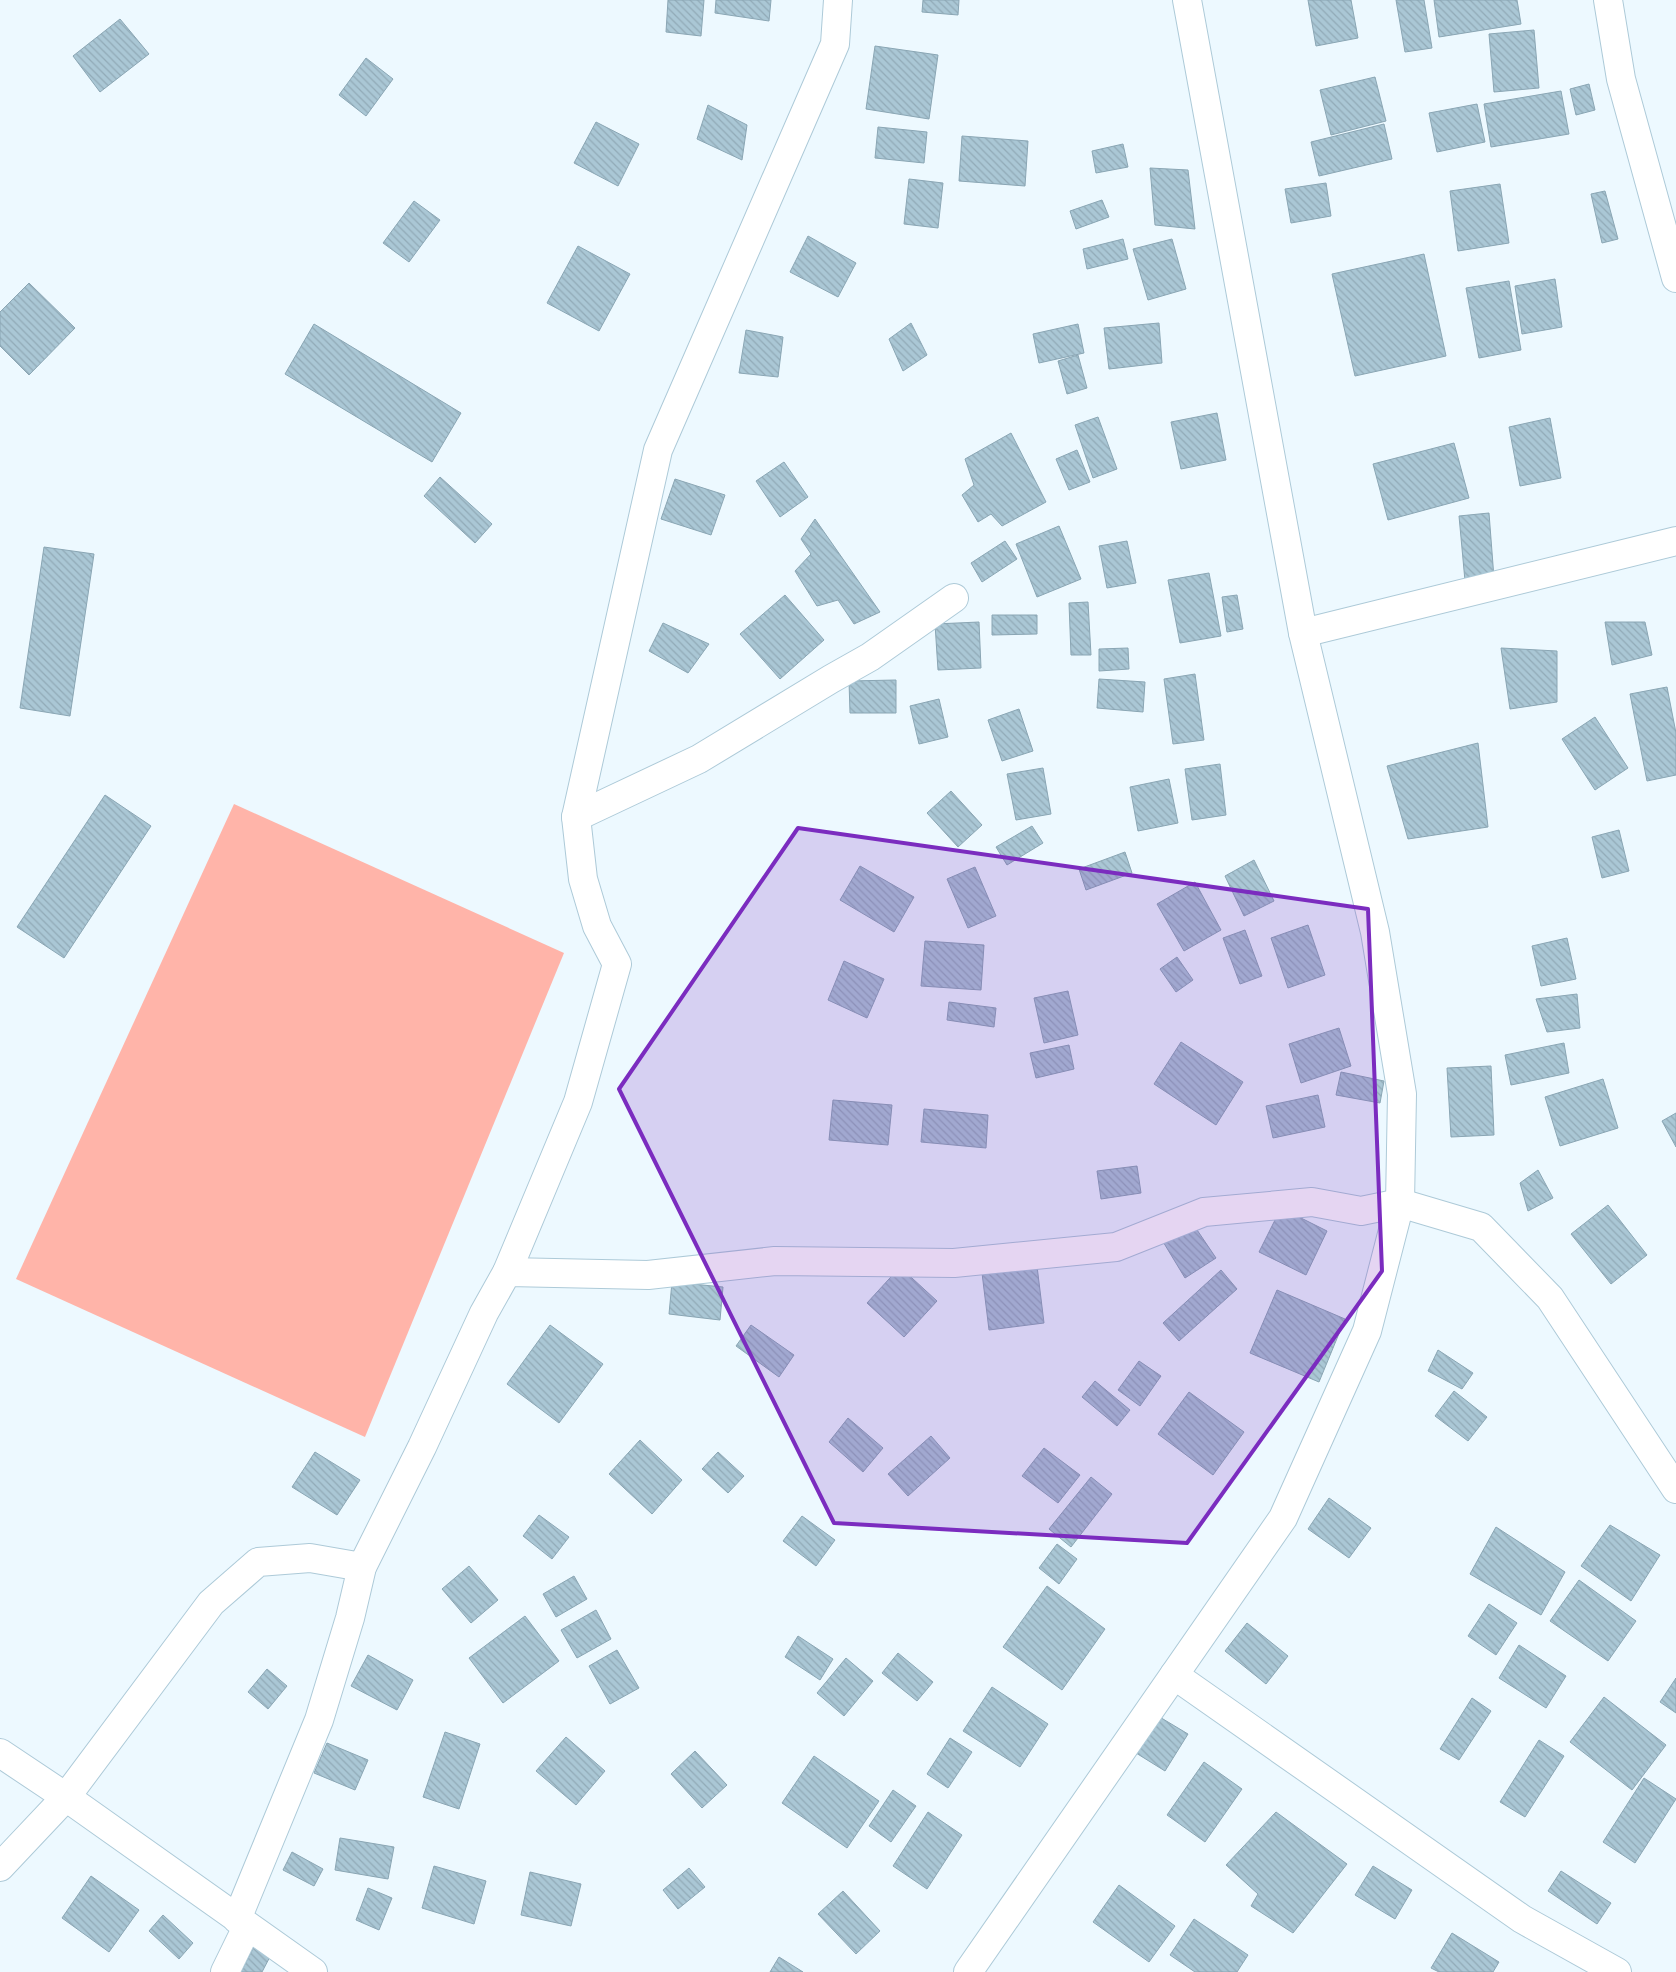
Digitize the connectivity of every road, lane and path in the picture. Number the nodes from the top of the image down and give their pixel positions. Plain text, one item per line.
1 (838, 0) edge
2 (1188, 0) edge
3 (1608, 0) edge
4 (1676, 278) edge
5 (1676, 540) edge
6 (954, 598) dead end
7 (1303, 633) junction
8 (576, 817) junction
9 (1400, 1203) junction
10 (507, 1272) junction
11 (1676, 1489) edge
12 (362, 1567) junction
13 (1174, 1675) junction
14 (0, 1753) edge
15 (66, 1797) junction
16 (0, 1867) edge
17 (242, 1923) junction
18 (225, 1972) edge
19 (313, 1972) edge
20 (968, 1972) edge
21 (1618, 1972) edge

1 - 8 street
2 - 7 street
3 - 4 street
5 - 7 street
6 - 8 street
7 - 9 street
8 - 10 street
9 - 10 street
9 - 11 street
9 - 13 street
10 - 12 street
12 - 15 street
12 - 17 street
13 - 20 street
13 - 21 street
14 - 15 street
15 - 16 street
15 - 17 street
17 - 18 street
17 - 19 street

